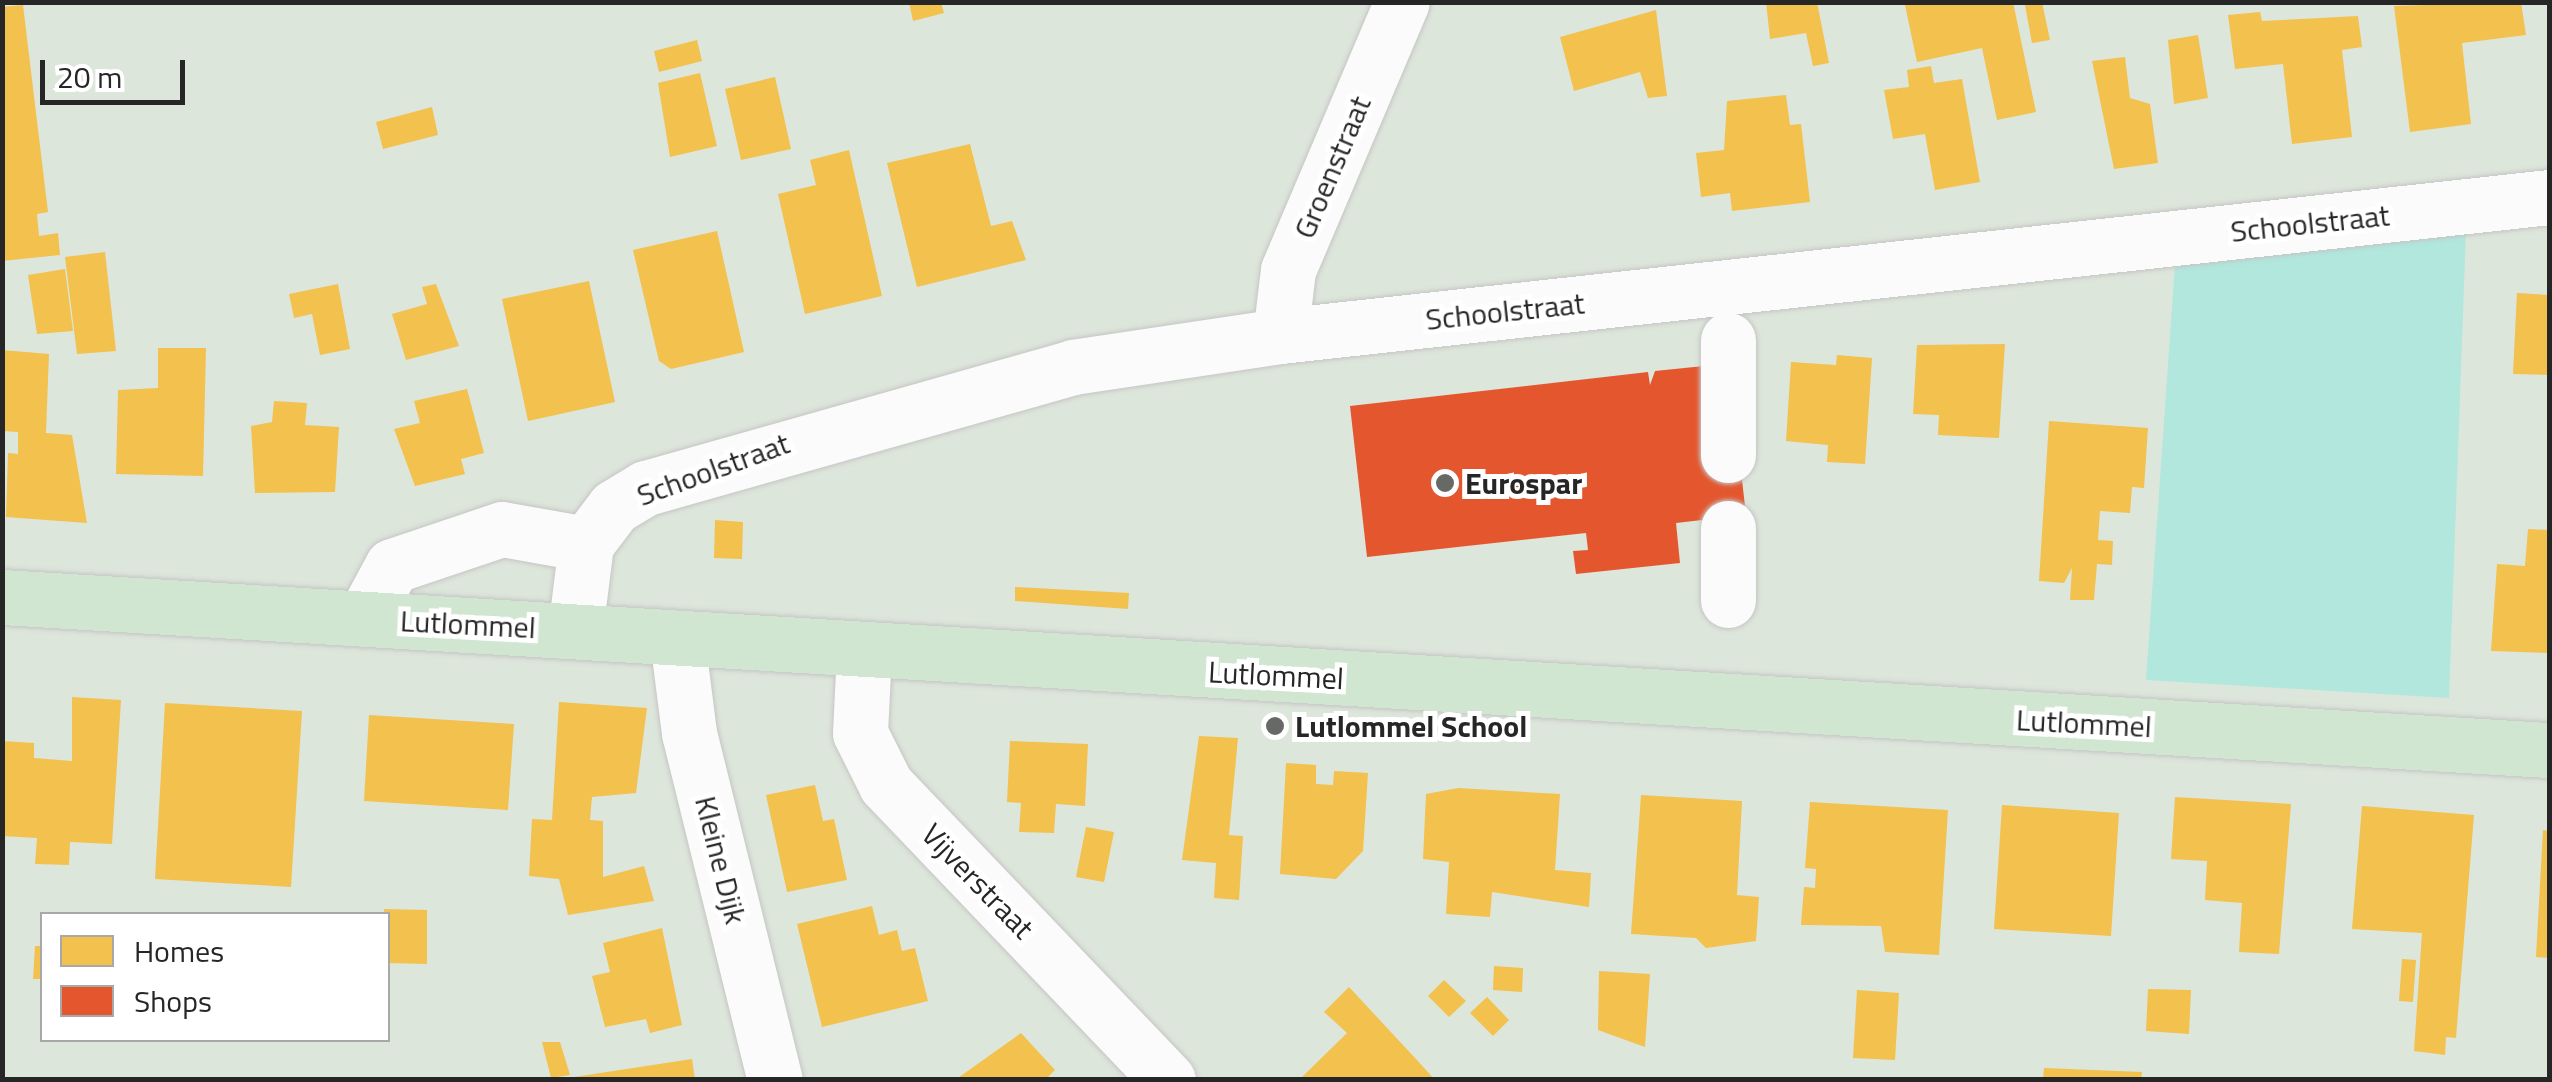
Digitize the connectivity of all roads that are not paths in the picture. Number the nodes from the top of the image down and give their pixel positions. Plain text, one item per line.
1 (1402, 2) edge
2 (2550, 197) edge
3 (1280, 336) junction
4 (1728, 340) dead end
5 (1728, 455) dead end
6 (1728, 528) dead end
7 (586, 544) junction
8 (2, 597) edge
9 (1728, 600) dead end
10 (364, 618) junction
11 (575, 631) junction
12 (677, 639) junction
13 (864, 650) junction
14 (2550, 750) edge
15 (775, 1080) edge
16 (1168, 1080) edge

1 - 3 street, Groenstraat
2 - 3 street, Schoolstraat
3 - 7 street, Schoolstraat
4 - 5 street
6 - 9 street
7 - 10 street
7 - 11 street
8 - 10 main road, Lutlommel
10 - 11 main road, Lutlommel
11 - 12 main road, Lutlommel
12 - 13 main road, Lutlommel
12 - 15 street, Kleine Dijk
13 - 14 main road, Lutlommel
13 - 16 street, Vijverstraat

